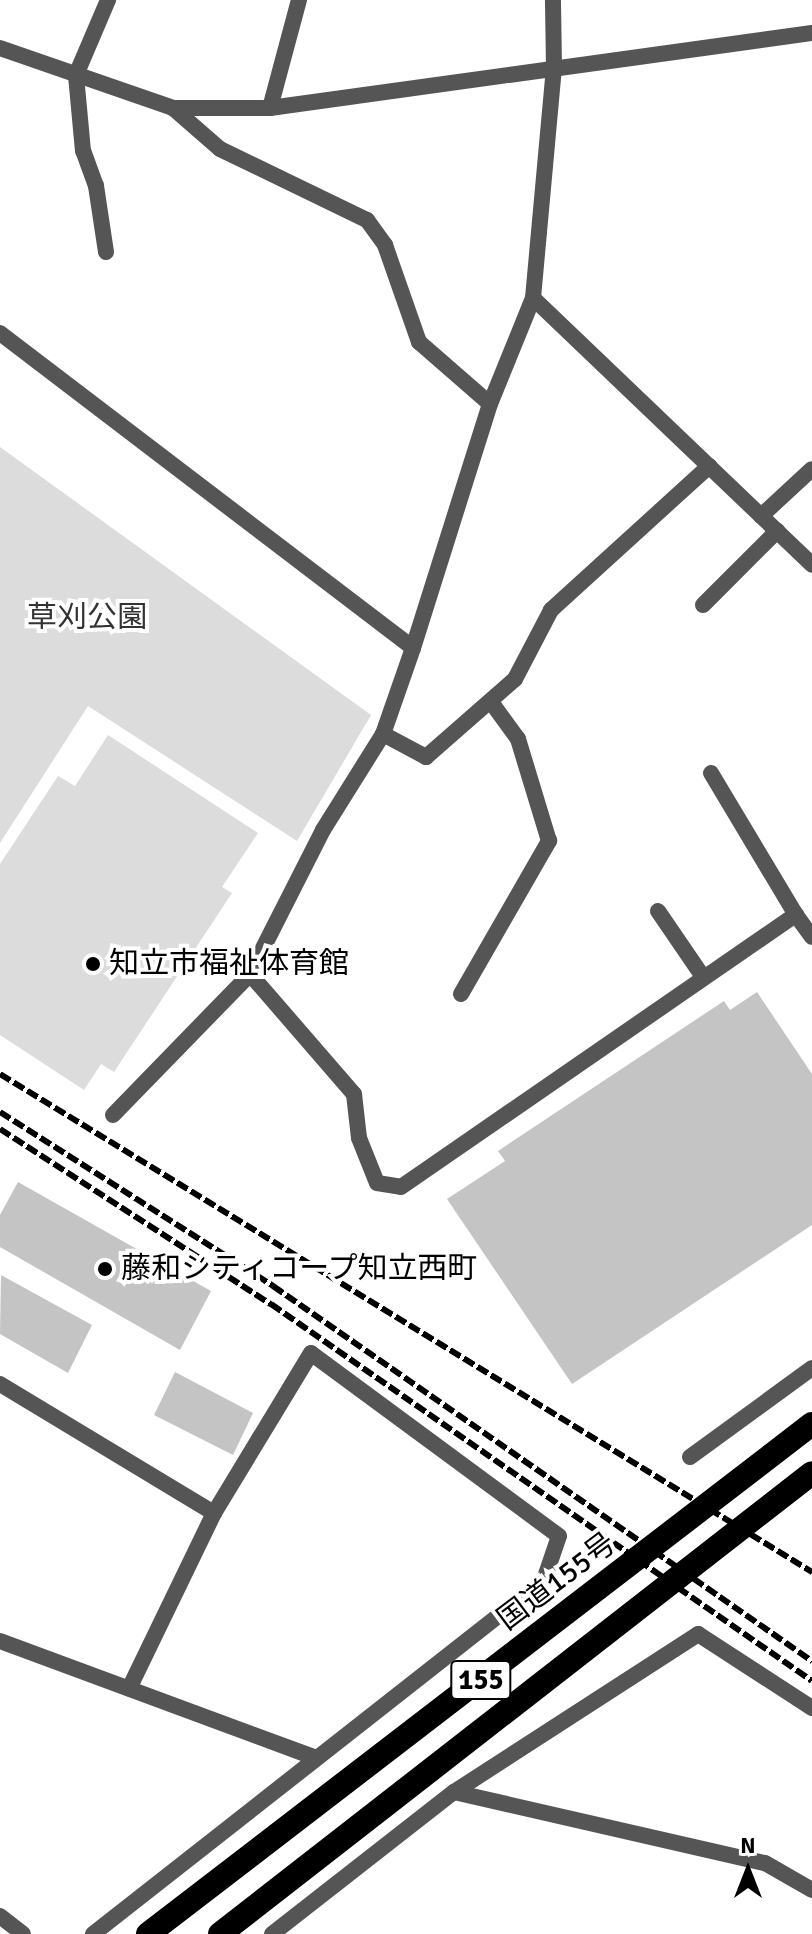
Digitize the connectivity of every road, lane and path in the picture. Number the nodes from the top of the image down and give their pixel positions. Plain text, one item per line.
1 (108, 0) edge
2 (299, 0) edge
3 (553, 0) edge
4 (812, 33) edge
5 (0, 48) edge
6 (554, 67) junction
7 (76, 75) junction
8 (173, 108) junction
9 (270, 108) junction
10 (106, 252) dead end
11 (533, 298) junction
12 (0, 333) edge
13 (490, 404) junction
14 (709, 466) junction
15 (812, 469) edge
16 (761, 516) junction
17 (777, 531) junction
18 (812, 565) edge
19 (703, 605) dead end
20 (413, 648) junction
21 (491, 702) junction
22 (383, 734) junction
23 (711, 773) dead end
24 (658, 911) dead end
25 (796, 915) junction
26 (812, 937) edge
27 (250, 974) junction
28 (703, 977) junction
29 (461, 994) dead end
30 (113, 1115) dead end
31 (812, 1368) edge
32 (0, 1384) edge
33 (812, 1424) edge
34 (690, 1457) dead end
35 (812, 1473) edge
36 (214, 1513) junction
37 (0, 1641) edge
38 (129, 1689) junction
39 (812, 1708) edge
40 (313, 1757) junction
41 (454, 1792) junction
42 (812, 1890) edge
43 (0, 1916) edge
44 (23, 1934) edge
45 (93, 1934) edge
46 (148, 1934) edge
47 (220, 1934) edge
48 (272, 1934) edge

1 - 7 street
2 - 9 street
3 - 6 street
4 - 6 street
5 - 7 street
6 - 9 street
6 - 11 street
7 - 8 street
7 - 10 street
8 - 9 street
8 - 13 street
11 - 13 street
11 - 14 street
12 - 20 street
13 - 20 street
14 - 16 street
14 - 21 street
15 - 16 street
16 - 17 street
17 - 18 street
17 - 19 street
20 - 22 street
21 - 22 street
21 - 29 street
22 - 27 street
23 - 25 street
24 - 28 street
25 - 26 street
25 - 28 street
27 - 28 street
27 - 30 street
31 - 34 street
32 - 36 street
33 - 46 highway, 国道155号 / 155
35 - 47 highway, 155
36 - 38 street
36 - 40 street
37 - 38 street
38 - 40 street
39 - 41 street
40 - 45 street
41 - 42 street
41 - 48 street
43 - 44 street

